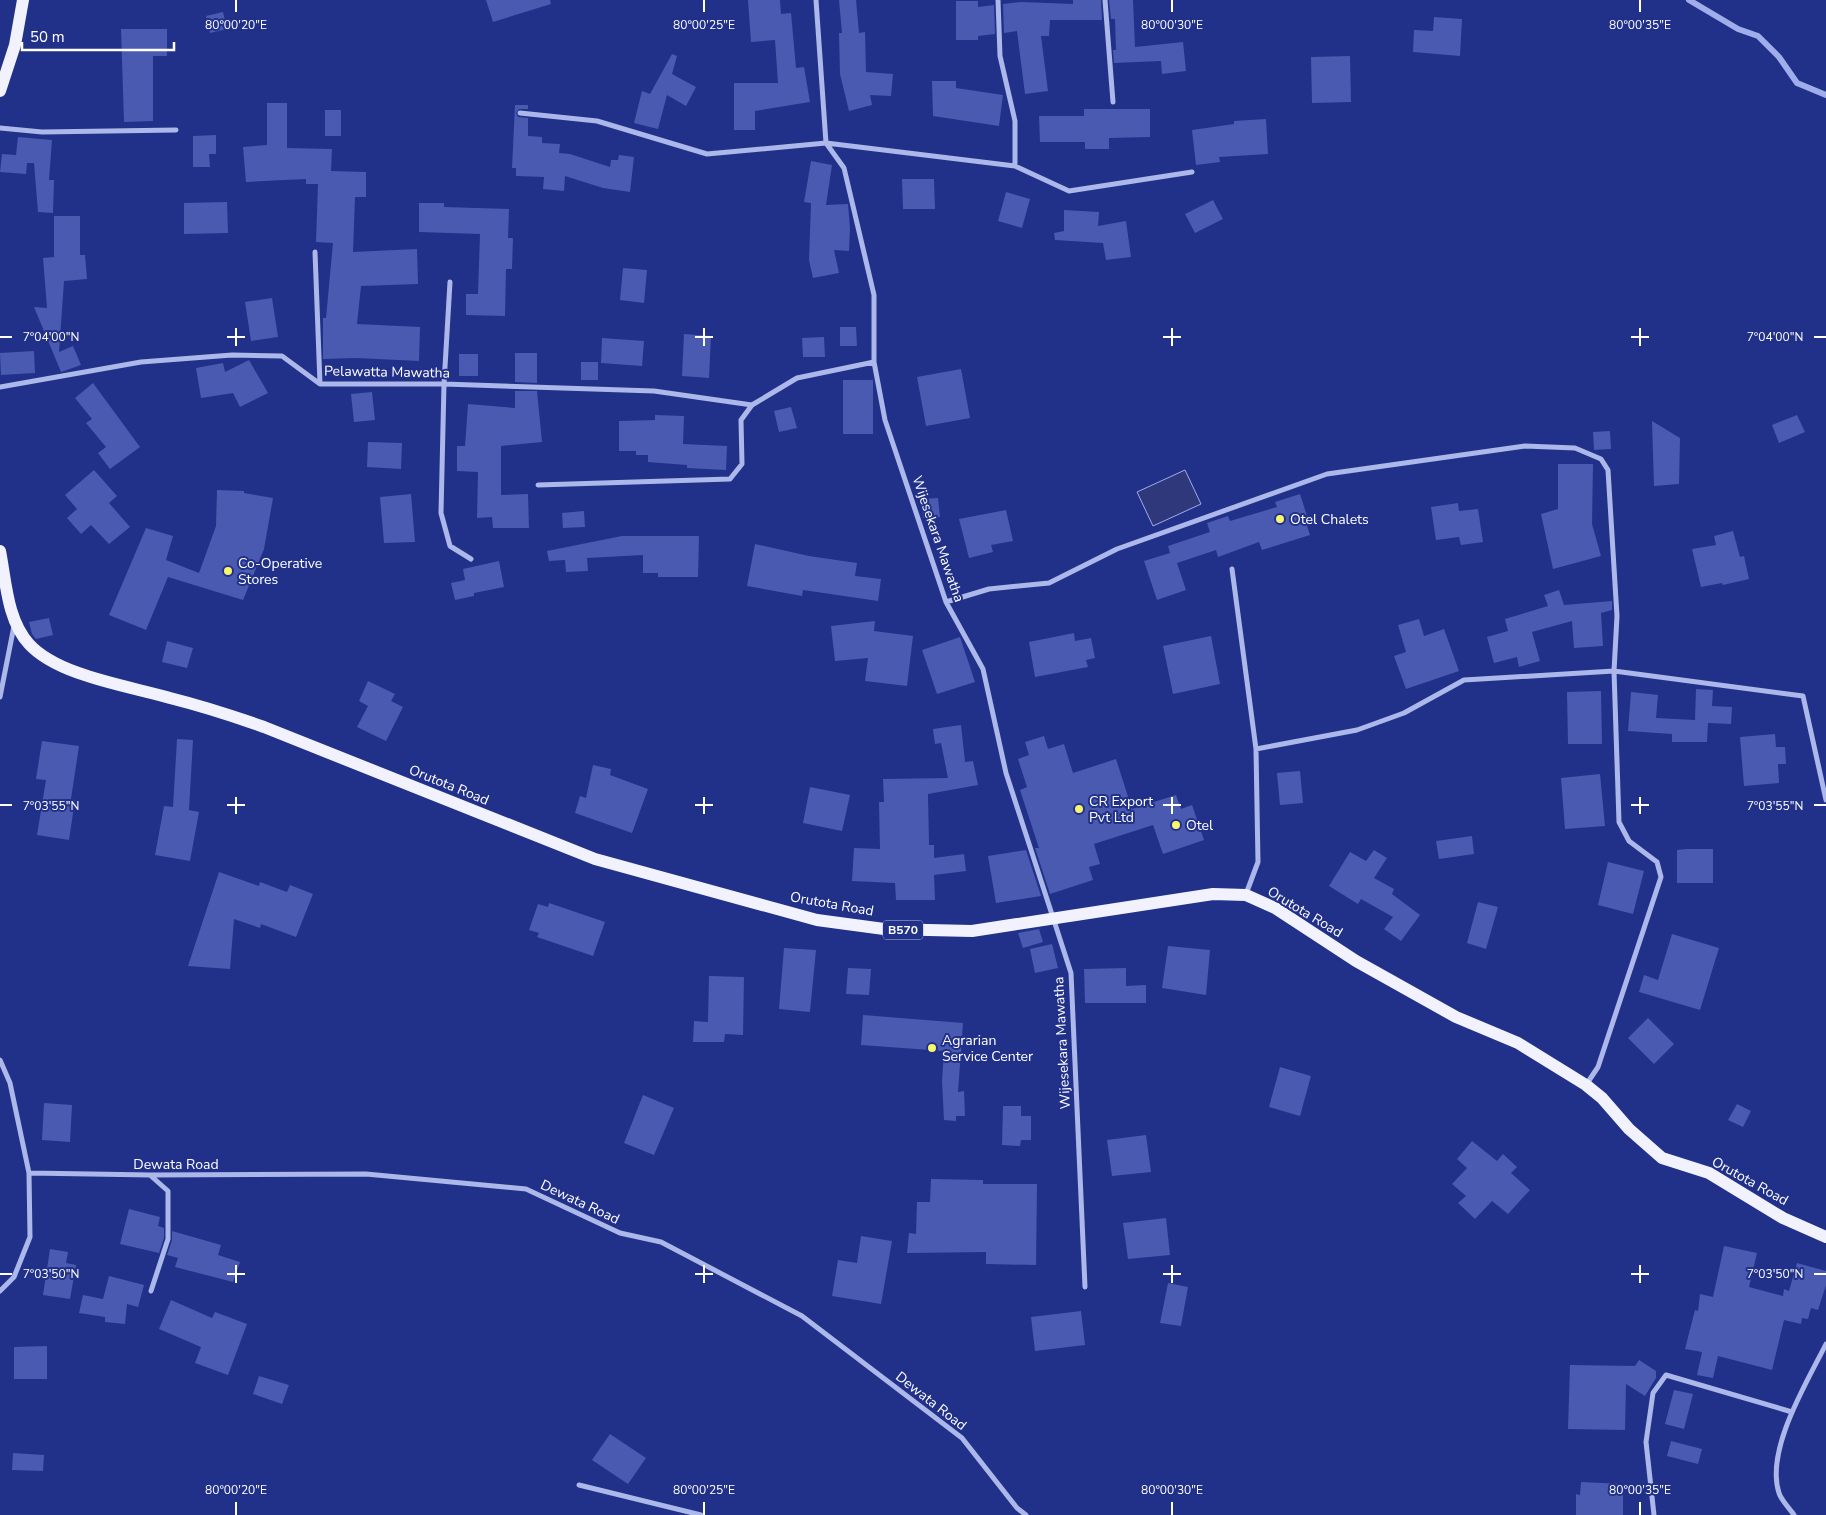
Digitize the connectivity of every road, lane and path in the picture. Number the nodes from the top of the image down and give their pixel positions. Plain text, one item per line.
1 (23, 0) edge
2 (816, 0) edge
3 (998, 0) edge
4 (1106, 0) edge
5 (0, 91) edge
6 (1113, 102) dead end
7 (520, 113) dead end
8 (0, 128) edge
9 (176, 130) dead end
10 (826, 143) junction
11 (1015, 166) junction
12 (1192, 172) dead end
13 (314, 252) dead end
14 (450, 282) dead end
15 (874, 362) junction
16 (320, 384) junction
17 (444, 384) junction
18 (0, 387) edge
19 (752, 405) junction
20 (538, 485) dead end
21 (0, 551) edge
22 (472, 559) dead end
23 (1232, 569) dead end
24 (946, 602) junction
25 (14, 623) junction
26 (1614, 671) junction
27 (0, 697) edge
28 (1256, 749) junction
29 (1826, 800) edge
30 (1246, 895) junction
31 (1054, 919) junction
32 (0, 1060) edge
33 (1586, 1085) junction
34 (29, 1173) junction
35 (151, 1175) junction
36 (1826, 1237) edge
37 (1085, 1287) dead end
38 (0, 1291) edge
39 (151, 1291) dead end
40 (1826, 1344) edge
41 (1792, 1412) junction
42 (579, 1485) dead end
43 (701, 1515) edge
44 (1026, 1515) edge
45 (1654, 1515) edge
46 (1794, 1515) edge

1 - 5 main road
2 - 10 street
3 - 11 street
4 - 6 street
7 - 10 street
8 - 9 street
10 - 11 street
10 - 15 street, Wijesekara Mawatha
11 - 12 street
13 - 16 street
14 - 17 street
15 - 19 street
15 - 24 street, Wijesekara Mawatha
16 - 17 street, Pelawatta Mawatha
16 - 18 street, Pelawatta Mawatha
17 - 19 street, Pelawatta Mawatha
17 - 22 street
19 - 20 street
21 - 25 main road, Orutota Road / B570
23 - 28 street
24 - 26 street
24 - 31 street, Wijesekara Mawatha
25 - 27 street
25 - 31 main road, Orutota Road / B570
26 - 28 street
26 - 29 street
26 - 33 street
28 - 30 street
30 - 31 main road, Orutota Road / B570
30 - 33 main road, Orutota Road / B570
31 - 37 street, Wijesekara Mawatha
32 - 34 street
33 - 36 main road, Orutota Road / B570
34 - 35 street, Dewata Road
34 - 38 street
35 - 39 street
35 - 44 street, Dewata Road
40 - 41 street
41 - 45 street
41 - 46 street
42 - 43 street

